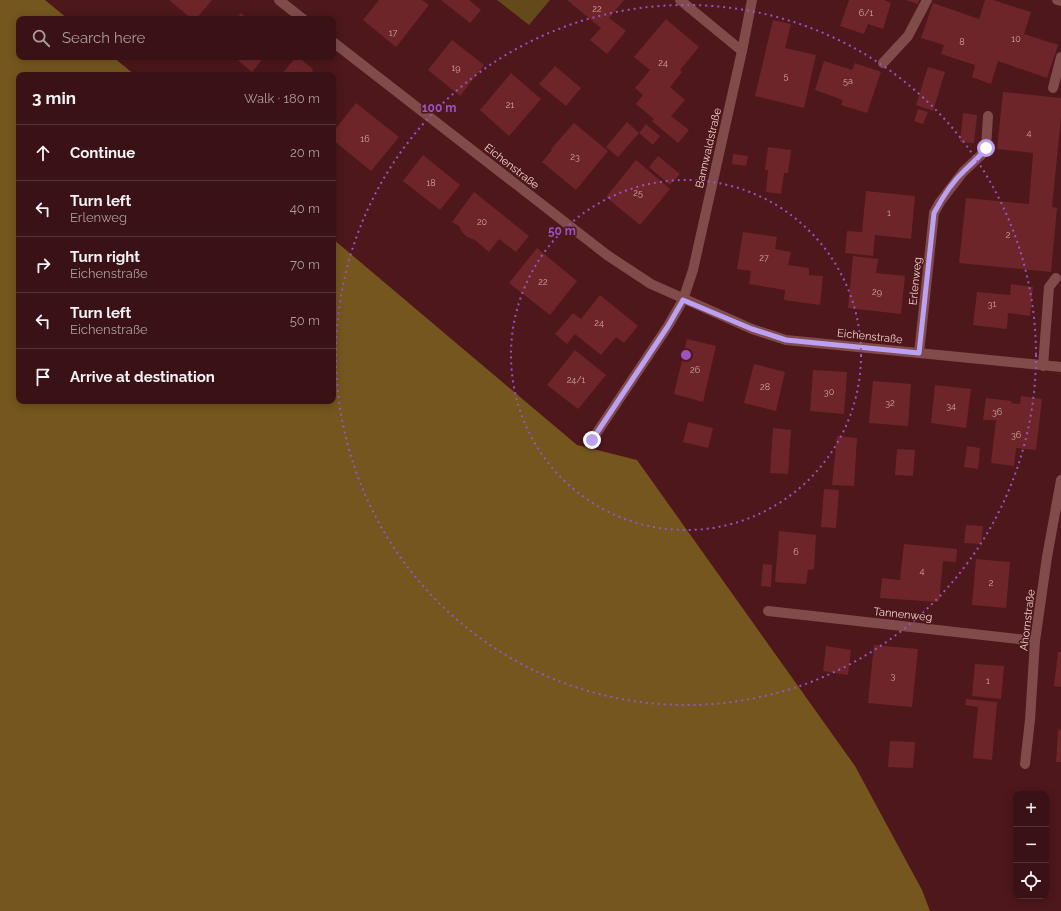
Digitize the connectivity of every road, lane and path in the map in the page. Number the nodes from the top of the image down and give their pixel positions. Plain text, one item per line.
1 (279, 0) edge
2 (680, 0) edge
3 (752, 0) edge
4 (927, 0) edge
5 (1057, 0) edge
6 (1061, 1) edge
7 (299, 16) edge
8 (336, 44) edge
9 (742, 51) junction
10 (1061, 57) edge
11 (883, 63) dead end
12 (1053, 88) dead end
13 (988, 116) dead end
14 (1056, 278) dead end
15 (683, 300) junction
16 (919, 353) junction
17 (1043, 366) junction
18 (1061, 367) edge
19 (592, 440) dead end
20 (1061, 480) edge
21 (768, 611) dead end
22 (1035, 641) junction
23 (1025, 764) dead end

1 - 7 street
2 - 9 street
3 - 9 street, Bannwaldstraße
4 - 11 street
5 - 6 street
8 - 15 street, Eichenstraße
9 - 15 street, Bannwaldstraße
10 - 12 street
13 - 16 street, Erlenweg
14 - 17 street
15 - 16 street, Eichenstraße
15 - 19 street
16 - 17 street, Eichenstraße
17 - 18 street, Eichenstraße
20 - 22 street, Ahornstraße
21 - 22 street, Tannenweg
22 - 23 street, Ahornstraße

